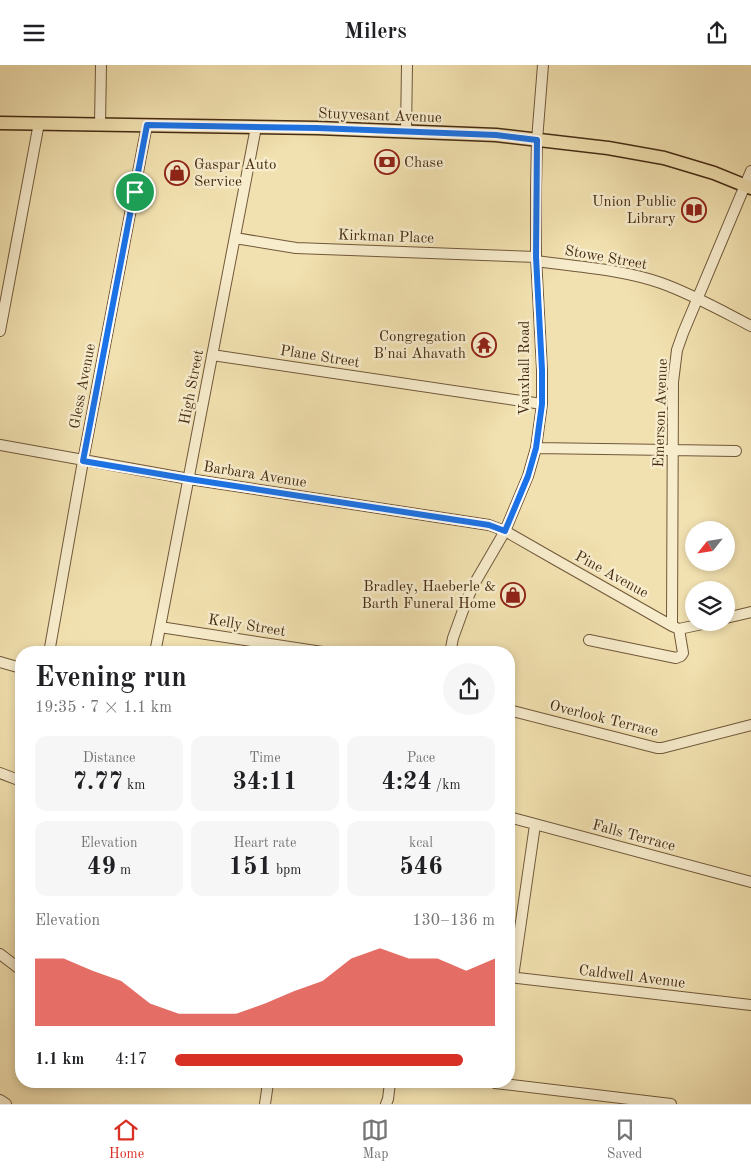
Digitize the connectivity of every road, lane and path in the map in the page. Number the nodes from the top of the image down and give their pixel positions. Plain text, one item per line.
1 (101, 65) edge
2 (407, 65) edge
3 (543, 65) edge
4 (0, 123) edge
5 (39, 123) junction
6 (100, 125) junction
7 (147, 125) junction
8 (256, 127) junction
9 (406, 132) junction
10 (537, 140) junction
11 (751, 171) edge
12 (748, 187) edge
13 (235, 238) junction
14 (536, 259) junction
15 (697, 299) junction
16 (751, 326) edge
17 (0, 331) edge
18 (212, 355) junction
19 (542, 404) junction
20 (0, 445) edge
21 (536, 448) junction
22 (672, 450) junction
23 (736, 451) dead end
24 (83, 461) junction
25 (189, 479) junction
26 (505, 531) junction
27 (751, 612) edge
28 (735, 616) edge
29 (685, 626) edge
30 (160, 627) junction
31 (676, 627) junction
32 (589, 640) dead end
33 (50, 646) edge
34 (156, 646) edge
35 (284, 646) edge
36 (452, 646) edge
37 (0, 662) edge
38 (15, 666) edge
39 (515, 711) edge
40 (751, 725) edge
41 (0, 773) edge
42 (15, 779) edge
43 (515, 819) edge
44 (535, 825) junction
45 (751, 882) edge
46 (515, 952) edge
47 (0, 955) edge
48 (15, 966) edge
49 (515, 977) edge
50 (751, 1005) edge
51 (515, 1085) edge
52 (267, 1088) edge
53 (389, 1088) edge
54 (0, 1100) edge
55 (387, 1102) edge
56 (6, 1104) edge
57 (265, 1104) edge
58 (671, 1104) edge

1 - 6 street
2 - 9 street
3 - 10 street, Vauxhall Road
4 - 5 main road, Stuyvesant Avenue
5 - 6 main road, Stuyvesant Avenue
5 - 17 street
6 - 7 main road, Stuyvesant Avenue
7 - 8 main road, Stuyvesant Avenue
7 - 24 street, Gless Avenue
8 - 9 main road, Stuyvesant Avenue
8 - 13 street, High Street
9 - 10 main road, Stuyvesant Avenue
10 - 12 main road, Stuyvesant Avenue
10 - 14 street, Vauxhall Road
11 - 12 street, Emerson Avenue
12 - 15 street, Emerson Avenue
13 - 14 street, Kirkman Place
13 - 18 street, High Street
14 - 15 street, Stowe Street
14 - 19 street, Vauxhall Road
15 - 16 street, Stowe Street
15 - 22 street, Emerson Avenue
18 - 19 street, Plane Street
18 - 25 street, High Street
19 - 21 street, Vauxhall Road
20 - 24 street, Barbara Avenue
21 - 22 street
21 - 26 street, Vauxhall Road
22 - 23 street
22 - 31 street, Emerson Avenue
24 - 25 street, Barbara Avenue
24 - 33 street, Gless Avenue
25 - 26 street, Barbara Avenue
25 - 30 street, High Street
26 - 31 street, Pine Avenue
26 - 36 street, Vauxhall Road
27 - 28 street
29 - 31 street
30 - 34 street, High Street
30 - 35 street, Kelly Street
31 - 32 street, Emerson Avenue
37 - 38 street
39 - 40 street, Overlook Terrace
41 - 42 street
43 - 44 street, Falls Terrace
44 - 45 street, Falls Terrace
44 - 46 street
47 - 48 street
49 - 50 street, Caldwell Avenue
51 - 58 street
52 - 57 street
53 - 55 street
54 - 56 street

